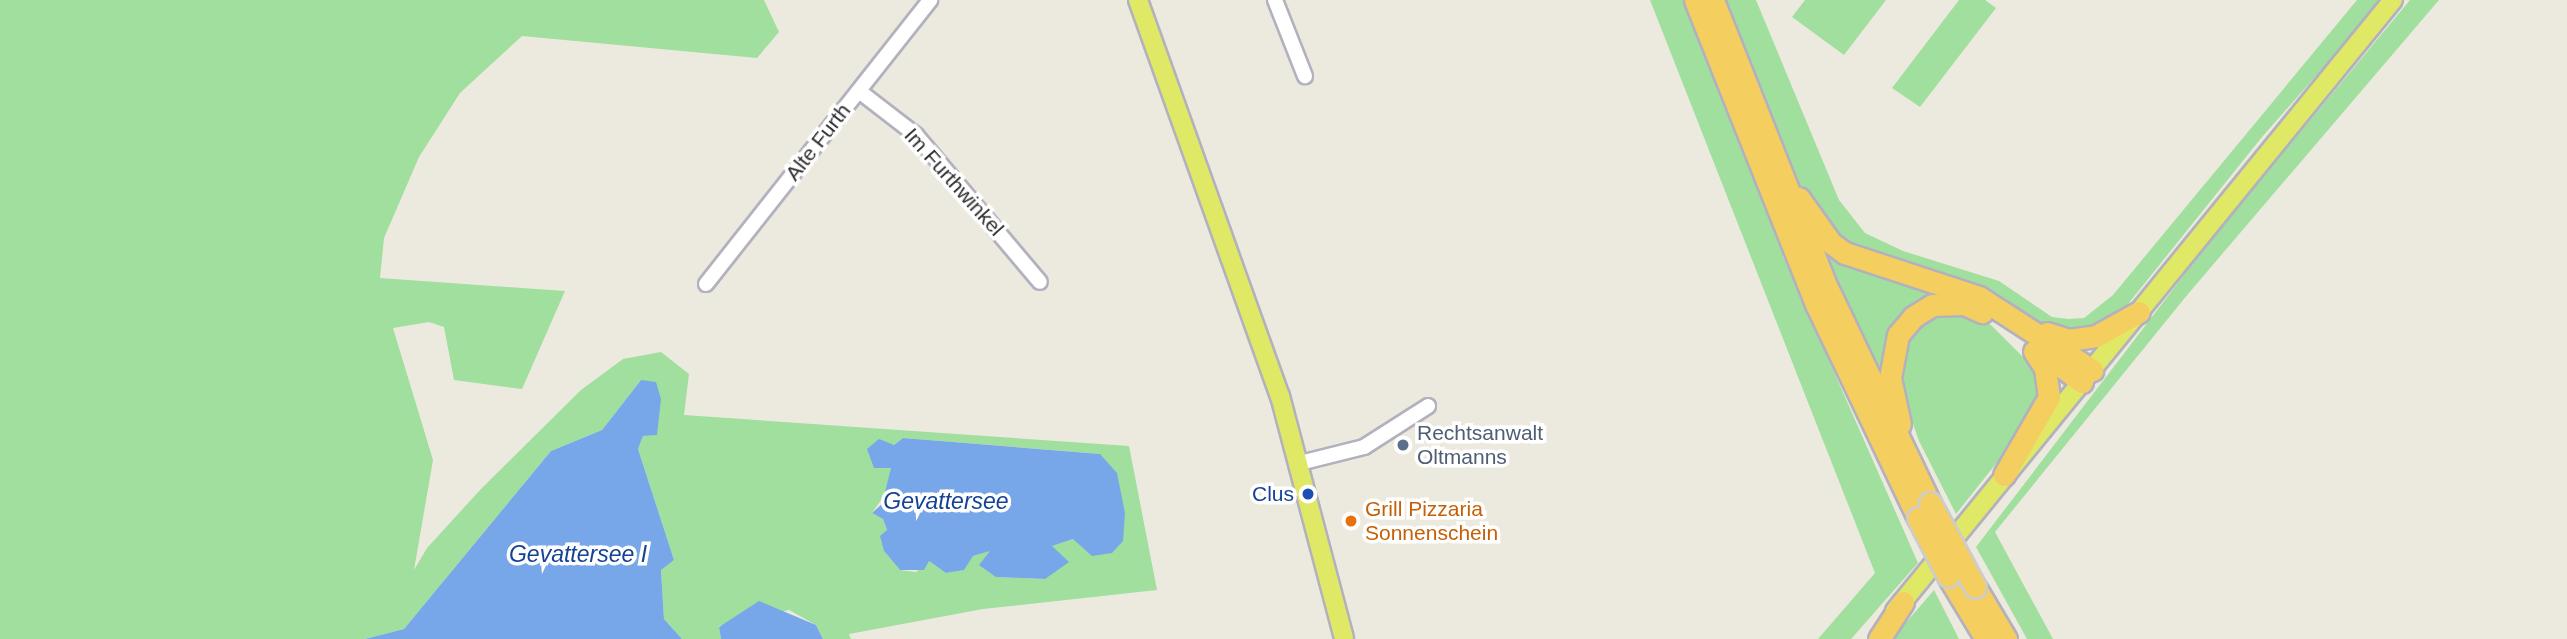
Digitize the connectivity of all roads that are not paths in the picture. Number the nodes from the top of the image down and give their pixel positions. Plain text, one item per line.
1 (929, 0) edge
2 (1138, 0) edge
3 (1275, 0) edge
4 (1695, 0) edge
5 (1713, 0) edge
6 (2393, 0) edge
7 (1304, 76) dead end
8 (859, 90) junction
9 (1776, 164) junction
10 (1040, 282) dead end
11 (706, 284) dead end
12 (2139, 312) junction
13 (2022, 329) junction
14 (2087, 376) junction
15 (1428, 406) dead end
16 (1300, 463) junction
17 (1912, 463) junction
18 (2004, 475) junction
19 (1924, 511) junction
20 (1966, 597) junction
21 (1903, 602) junction
22 (1344, 639) edge
23 (1869, 639) edge
24 (1879, 639) edge
25 (1973, 639) edge
26 (1986, 639) edge
27 (2006, 639) edge

1 - 8 street, Alte Furth
2 - 16 main road
3 - 7 street
4 - 19 highway
5 - 9 highway
6 - 12 main road
8 - 10 street, Im Furthwinkel
8 - 11 street, Alte Furth
9 - 13 highway
9 - 17 highway
12 - 13 highway
12 - 14 main road
13 - 14 highway
13 - 17 highway
13 - 18 highway
14 - 18 main road
15 - 16 street
16 - 22 main road
17 - 19 highway
18 - 21 main road
19 - 20 highway, bridge
19 - 20 highway, bridge
20 - 25 highway
20 - 26 highway
20 - 27 highway
21 - 23 main road
21 - 24 highway

